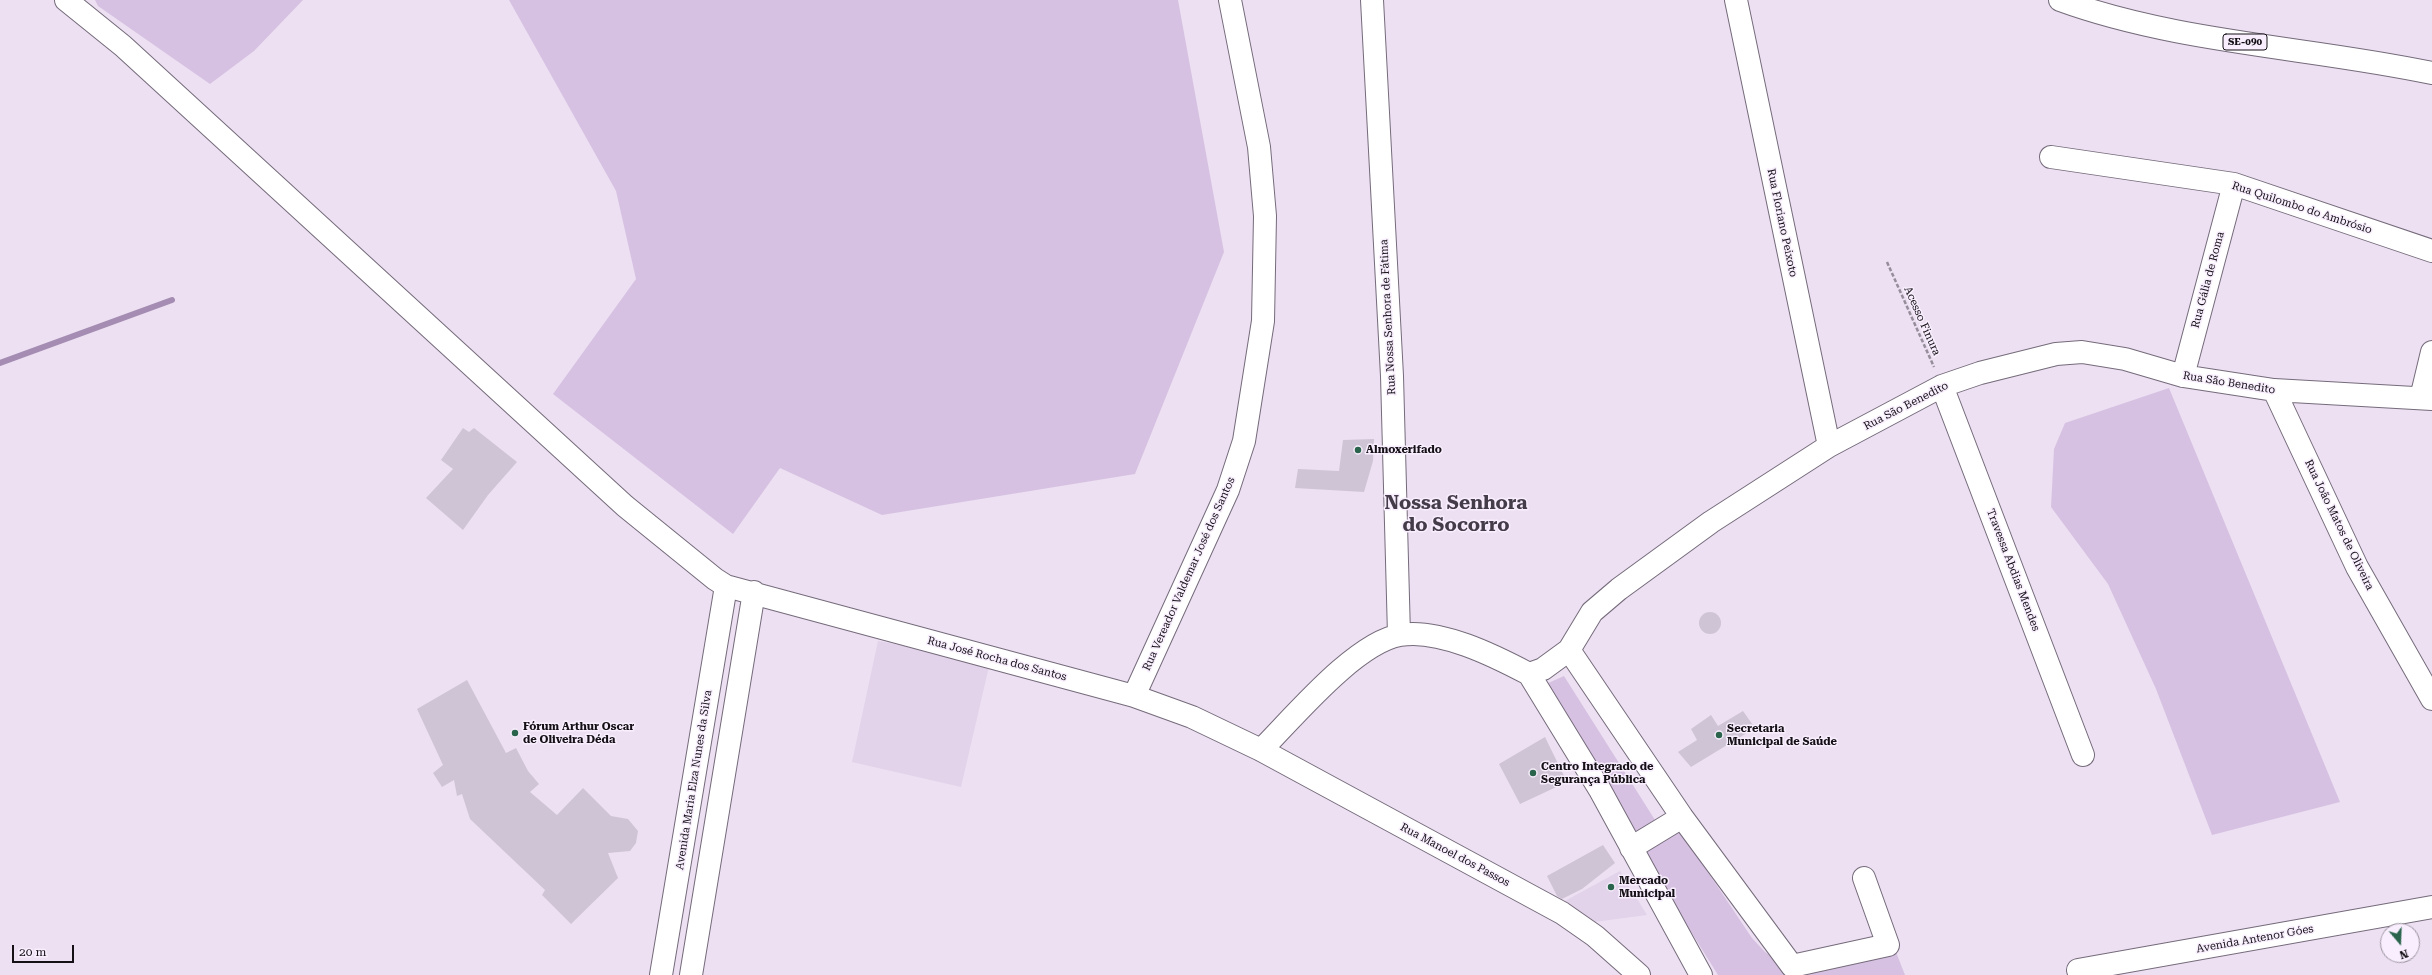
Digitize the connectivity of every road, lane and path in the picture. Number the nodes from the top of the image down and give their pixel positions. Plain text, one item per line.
1 (66, 0) edge
2 (1230, 0) edge
3 (1372, 0) edge
4 (1736, 0) edge
5 (2060, 0) edge
6 (2432, 73) edge
7 (2051, 157) dead end
8 (2234, 184) junction
9 (2432, 251) edge
10 (1887, 262) dead end
11 (2432, 352) edge
12 (2183, 376) junction
13 (1942, 386) junction
14 (2274, 390) junction
15 (2427, 399) edge
16 (1829, 446) junction
17 (726, 586) junction
18 (754, 592) junction
19 (1399, 635) junction
20 (1569, 650) junction
21 (1529, 674) junction
22 (1134, 696) junction
23 (2432, 699) edge
24 (1261, 750) junction
25 (2083, 755) dead end
26 (1682, 817) junction
27 (1631, 848) junction
28 (1864, 878) dead end
29 (2432, 907) edge
30 (2146, 967) edge
31 (2078, 970) dead end
32 (661, 975) edge
33 (691, 975) edge
34 (1639, 975) edge
35 (1701, 975) edge

1 - 17 street
2 - 22 street, Rua Vereador Valdemar José dos Santos
3 - 19 street, Rua Nossa Senhora de Fátima
4 - 16 street, Rua Floriano Peixoto
5 - 6 street, SE-090
7 - 8 street, Rua Quilombo do Ambrósio
8 - 9 street, Rua Quilombo do Ambrósio
8 - 12 street, Rua Gália de Roma
10 - 13 path, Acesso Finura
11 - 15 street
12 - 13 street, Rua São Benedito
12 - 14 street, Rua São Benedito
13 - 16 street, Rua São Benedito
13 - 25 street, Travessa Abdias Mendes
14 - 15 street, Rua São Benedito
14 - 23 street, Rua João Matos de Oliveira
16 - 20 street, Rua São Benedito
17 - 18 street, Rua José Rocha dos Santos
17 - 32 street, Avenida Maria Elza Nunes da Silva
18 - 22 street, Rua José Rocha dos Santos
18 - 33 street
19 - 21 street
19 - 24 street
20 - 21 street, Rua São Benedito
20 - 26 street
21 - 27 street
22 - 24 street, Rua José Rocha dos Santos
24 - 34 street, Rua Manoel dos Passos
26 - 27 street
26 - 28 street
27 - 35 street
29 - 30 street, Avenida Antenor Góes
30 - 31 street, Avenida Antenor Góes

